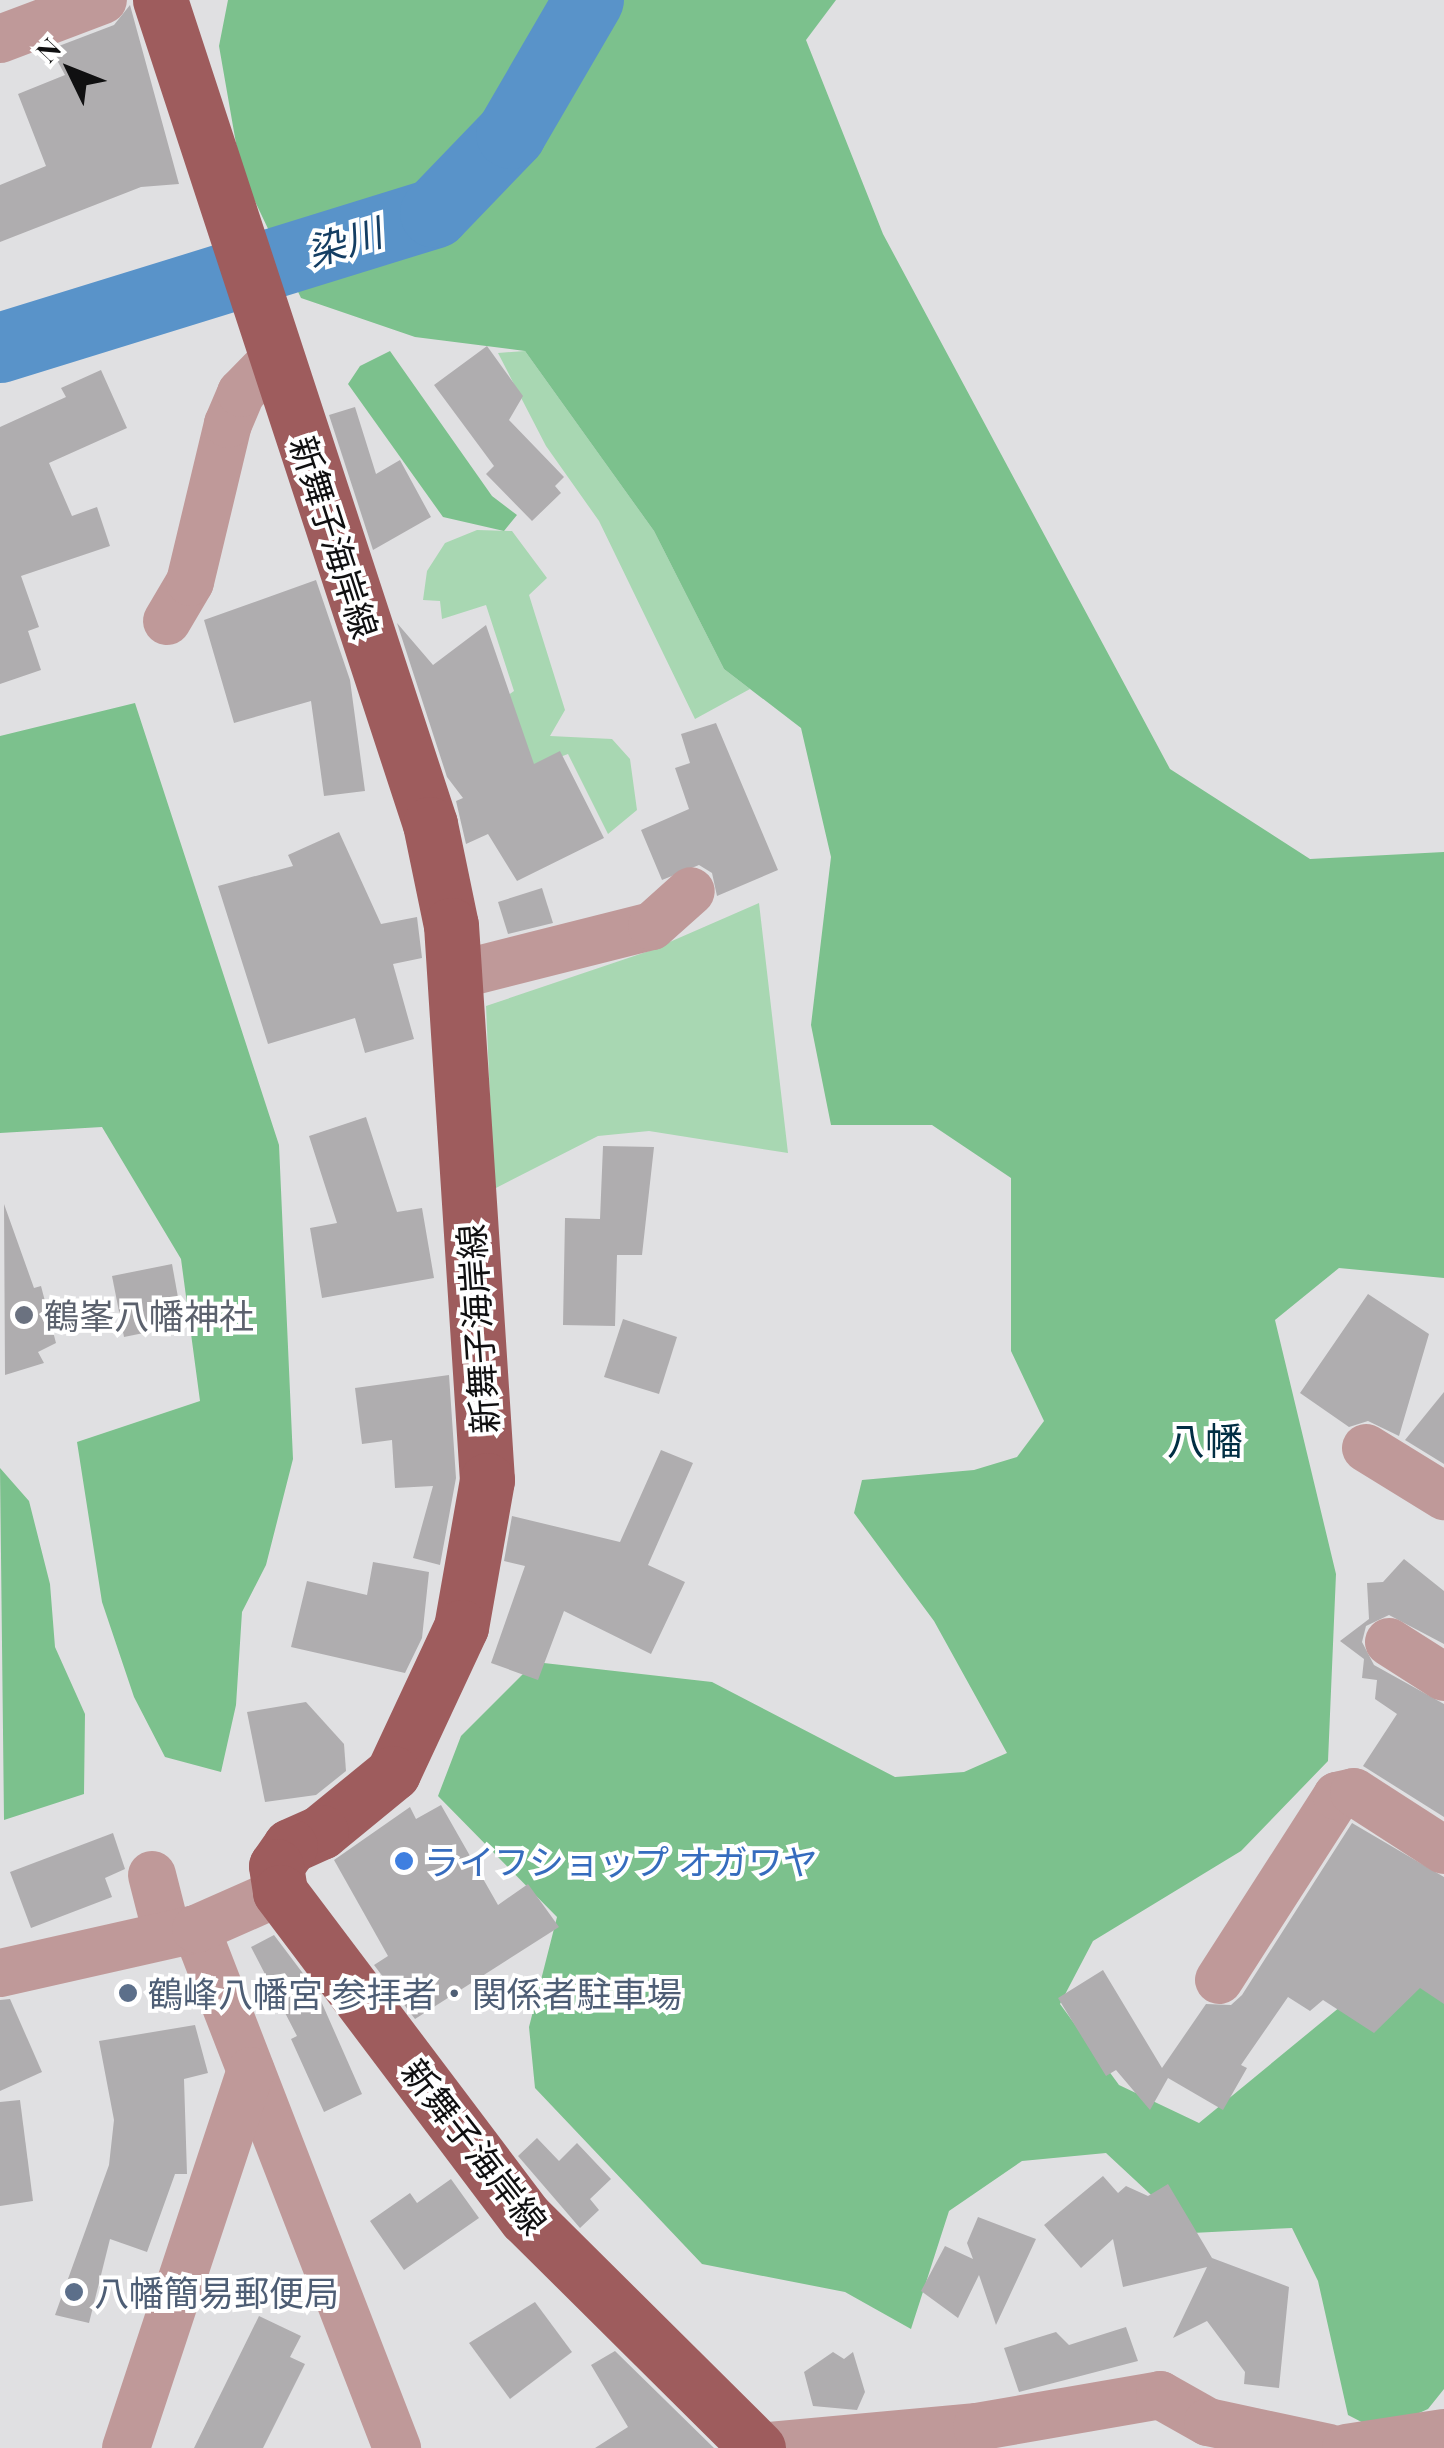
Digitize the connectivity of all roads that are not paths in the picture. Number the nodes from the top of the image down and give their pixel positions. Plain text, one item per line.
1 (103, 0) edge
2 (160, 0) edge
3 (0, 39) edge
4 (268, 338) junction
5 (167, 621) dead end
6 (691, 891) dead end
7 (454, 976) junction
8 (1366, 1448) dead end
9 (1444, 1496) edge
10 (1390, 1642) dead end
11 (1444, 1677) edge
12 (1444, 1850) edge
13 (152, 1875) dead end
14 (280, 1892) junction
15 (181, 1932) junction
16 (0, 1973) edge
17 (1219, 1980) dead end
18 (252, 2071) junction
19 (1444, 2434) edge
20 (758, 2447) edge
21 (126, 2448) edge
22 (398, 2448) edge
23 (1329, 2448) edge
24 (1346, 2448) edge

1 - 3 street
2 - 4 main road, 新舞子海岸線
4 - 5 street
4 - 7 main road, 新舞子海岸線
6 - 7 street
7 - 14 main road, 新舞子海岸線
8 - 9 street
10 - 11 street
12 - 17 street
13 - 15 street
14 - 15 street
14 - 20 main road, 新舞子海岸線
15 - 16 street
15 - 18 street
18 - 21 street
18 - 22 street
19 - 24 street
20 - 23 street

